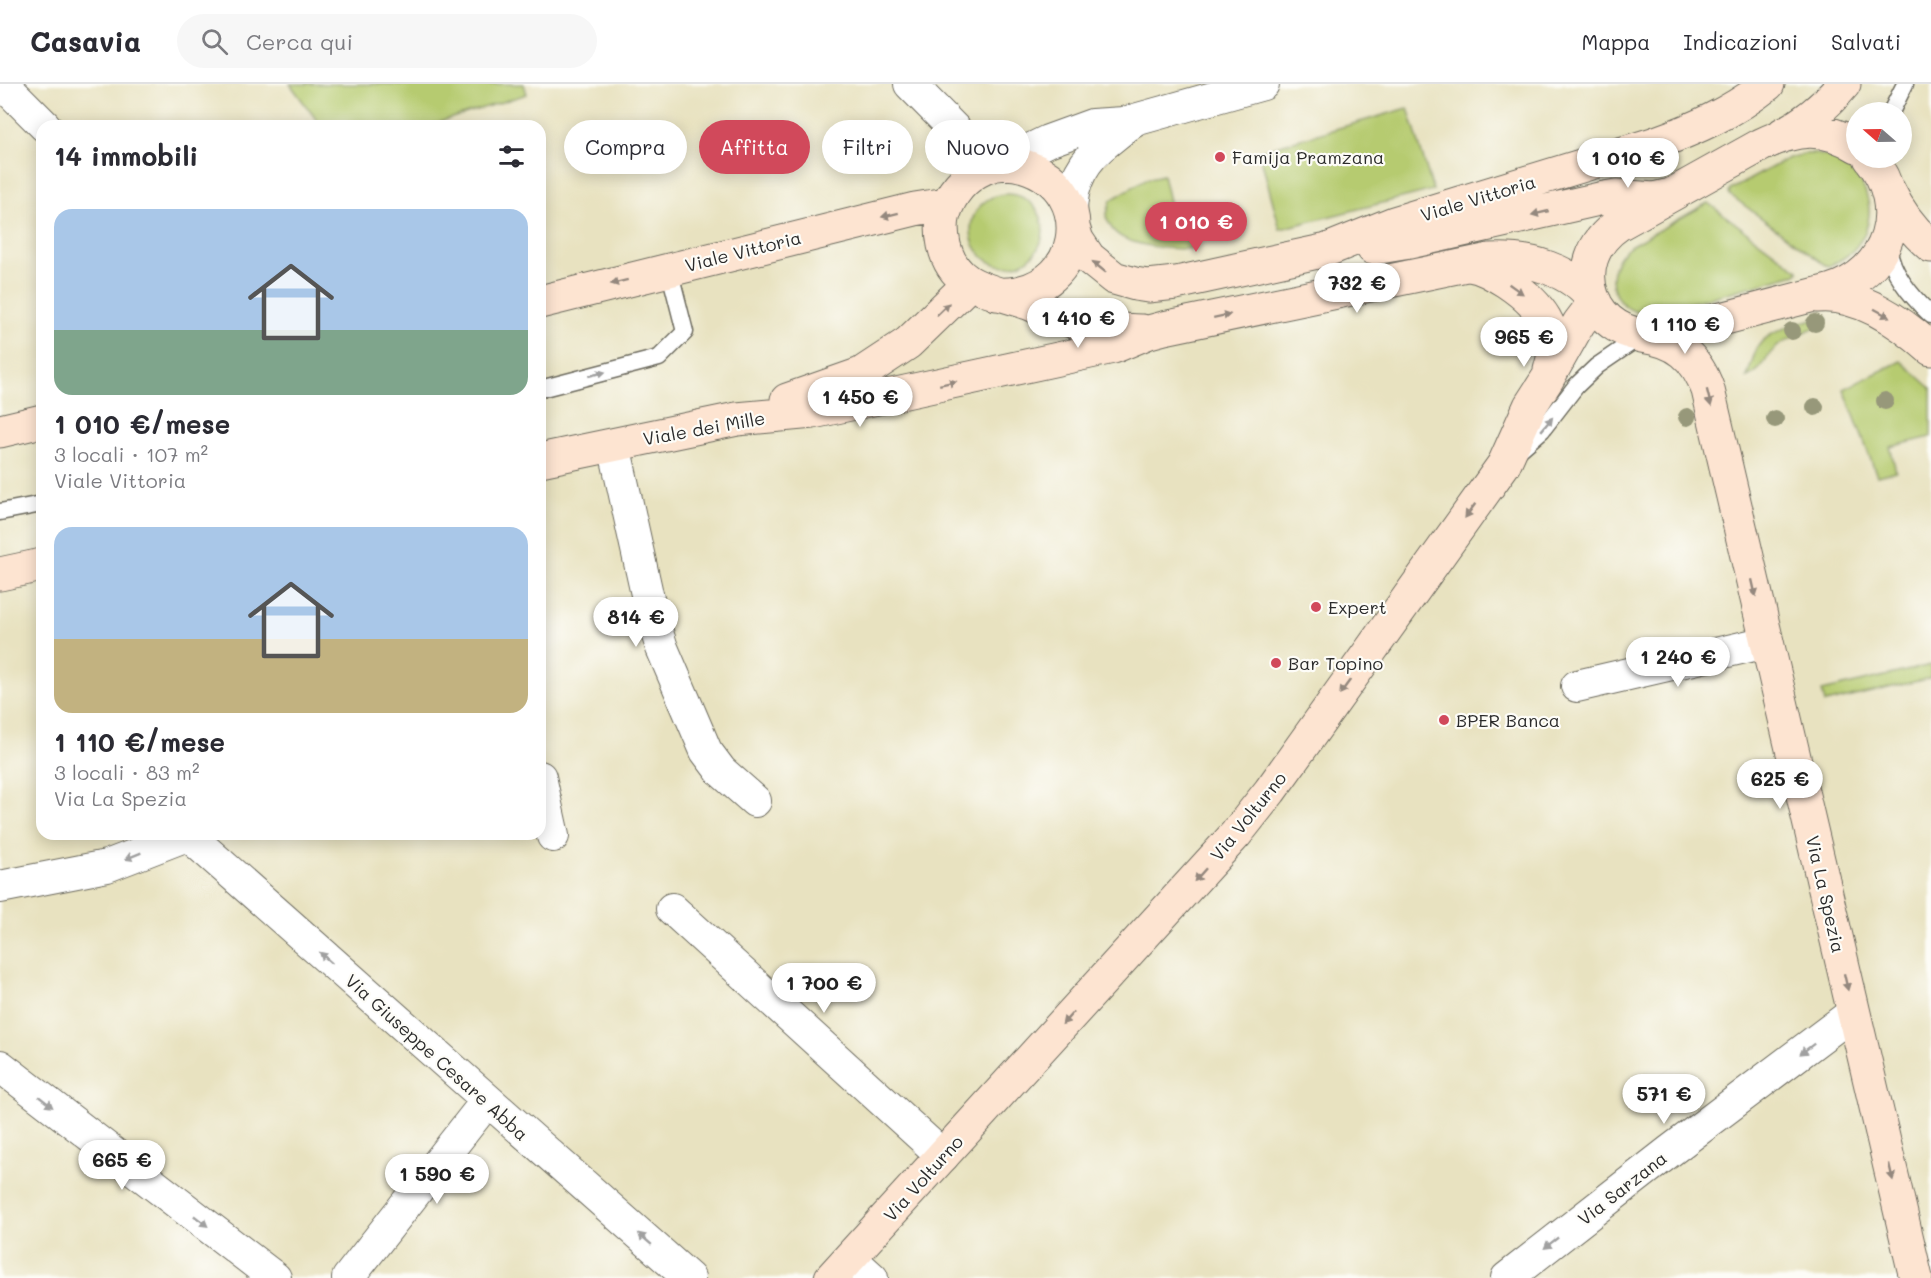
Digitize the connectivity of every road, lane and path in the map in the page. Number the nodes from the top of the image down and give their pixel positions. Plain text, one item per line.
1 (3, 84) edge
2 (910, 84) edge
3 (1263, 84) edge
4 (1767, 84) edge
5 (1905, 84) edge
6 (1831, 92) edge
7 (1896, 102) edge
8 (39, 120) edge
9 (950, 120) edge
10 (1136, 120) junction
11 (1846, 133) edge
12 (1772, 140) junction
13 (1846, 140) edge
14 (1030, 150) edge
15 (1030, 168) edge
16 (1877, 168) edge
17 (1885, 168) edge
18 (977, 174) edge
19 (1888, 189) junction
20 (1679, 190) junction
21 (947, 204) junction
22 (1072, 220) junction
23 (1889, 228) junction
24 (1931, 246) edge
25 (1318, 253) junction
26 (1464, 265) junction
27 (669, 269) junction
28 (983, 289) junction
29 (1806, 297) junction
30 (546, 301) edge
31 (1595, 302) junction
32 (1931, 315) edge
33 (1164, 328) junction
34 (1641, 336) junction
35 (1931, 349) edge
36 (1548, 378) junction
37 (546, 386) edge
38 (726, 421) junction
39 (36, 422) edge
40 (0, 431) edge
41 (614, 445) junction
42 (546, 459) edge
43 (1504, 464) junction
44 (36, 505) edge
45 (0, 512) edge
46 (36, 566) edge
47 (0, 573) edge
48 (1767, 642) junction
49 (1577, 686) dead end
50 (755, 801) dead end
51 (546, 804) edge
52 (553, 836) dead end
53 (172, 840) edge
54 (194, 840) edge
55 (0, 888) edge
56 (672, 909) dead end
57 (1854, 1014) junction
58 (0, 1066) edge
59 (487, 1101) junction
60 (943, 1156) junction
61 (851, 1271) edge
62 (275, 1278) edge
63 (348, 1278) edge
64 (689, 1278) edge
65 (1507, 1278) edge
66 (1916, 1278) edge

1 - 8 street
2 - 9 street
3 - 10 street
4 - 25 main road, Viale Vittoria
5 - 7 lane
6 - 11 lane
6 - 12 main road
10 - 14 street
10 - 22 street
12 - 13 main road
12 - 20 main road
15 - 22 main road
16 - 19 main road
17 - 19 lane
18 - 21 main road
19 - 23 main road
19 - 24 main road
20 -> 25 main road, Viale Vittoria
20 - 31 main road
21 -> 27 main road, Viale Vittoria
21 - 28 main road
25 -> 22 main road, Viale Vittoria
22 - 28 main road
23 - 29 main road
23 - 32 lane
26 - 31 main road, Viale dei Mille
33 -> 26 main road, Viale dei Mille
26 -> 36 main road
27 -> 30 main road, Viale Vittoria
37 -> 27 lane
28 - 33 main road
38 -> 28 main road
29 - 34 main road
29 -> 35 main road
31 - 34 main road, Viale dei Mille
31 - 36 main road, Via Volturno
38 -> 33 main road, Viale dei Mille
43 -> 34 lane
34 -> 48 main road, Via La Spezia
36 - 43 main road, Via Volturno
38 - 41 main road, Viale dei Mille
39 - 40 main road
41 - 42 main road, Viale dei Mille
41 - 50 street
43 -> 60 main road, Via Volturno
44 - 45 lane
46 - 47 main road
48 - 49 street
48 -> 57 main road, Via La Spezia
51 - 52 street
53 -> 55 street
59 -> 54 street, Via Giuseppe Cesare Abba
56 - 60 street
57 -> 65 street, Via Sarzana
57 -> 66 main road, Via La Spezia
58 -> 62 street
59 - 63 street
64 -> 59 street, Via Giuseppe Cesare Abba
60 - 61 main road, Via Volturno

